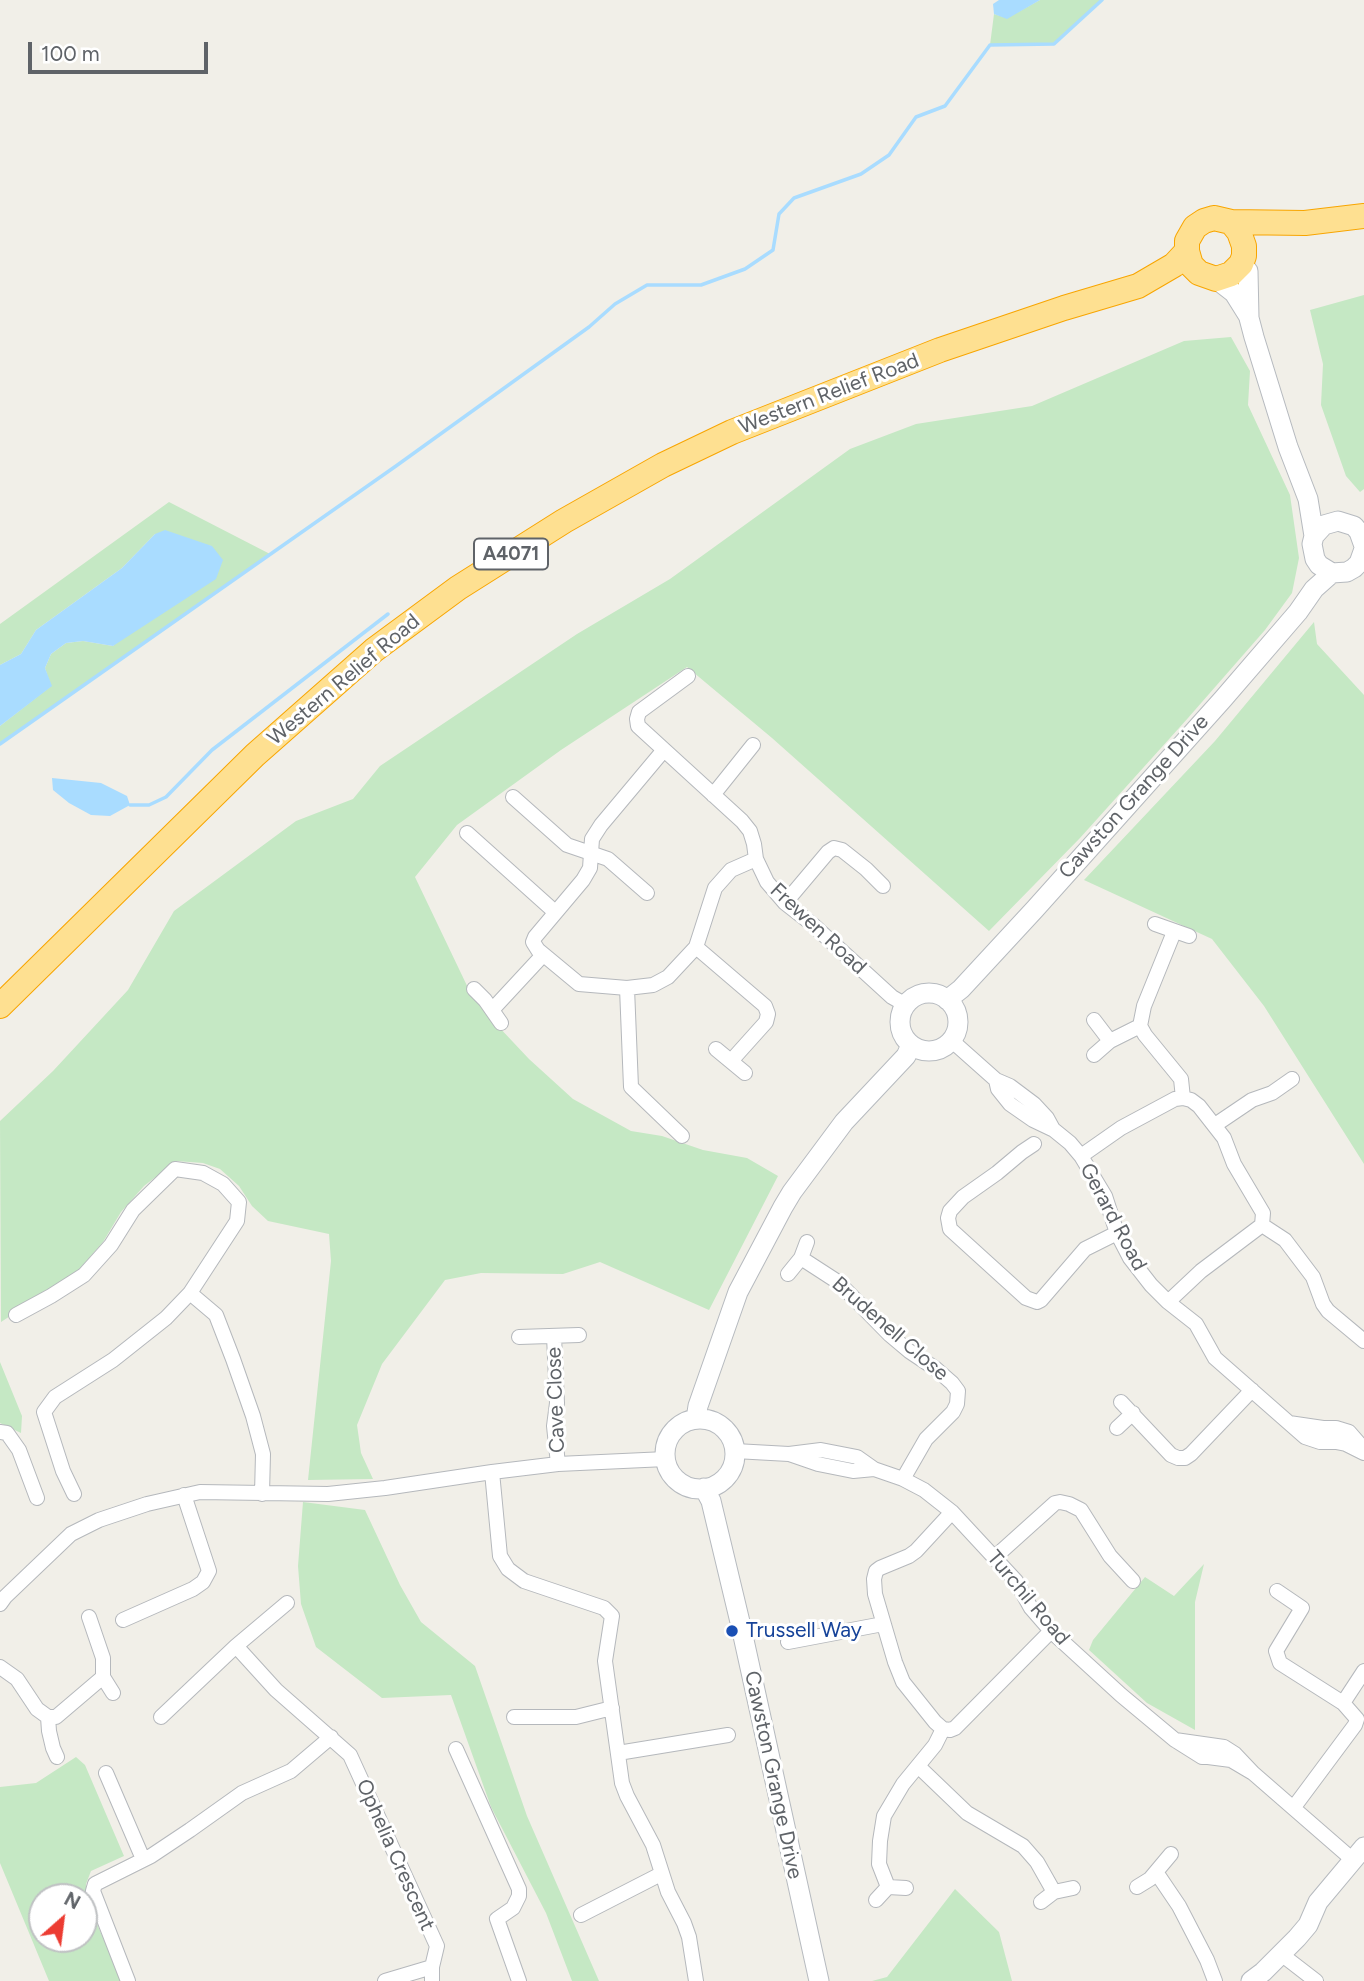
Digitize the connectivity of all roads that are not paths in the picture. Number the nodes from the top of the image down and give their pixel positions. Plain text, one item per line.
1 (1364, 216) edge
2 (1231, 222) junction
3 (1304, 223) junction
4 (1187, 251) junction
5 (1243, 255) junction
6 (1207, 276) junction
7 (1138, 286) junction
8 (1252, 327) junction
9 (1308, 499) junction
10 (1338, 521) junction
11 (1314, 536) junction
12 (1364, 548) edge
13 (1315, 559) junction
14 (1359, 568) edge
15 (1332, 573) junction
16 (1314, 589) junction
17 (688, 676) dead end
18 (753, 745) dead end
19 (663, 751) junction
20 (713, 795) junction
21 (513, 797) dead end
22 (467, 833) dead end
23 (592, 853) junction
24 (756, 859) junction
25 (883, 886) dead end
26 (647, 893) dead end
27 (785, 903) junction
28 (555, 912) junction
29 (1155, 923) dead end
30 (696, 947) junction
31 (542, 955) junction
32 (626, 988) junction
33 (474, 989) dead end
34 (947, 1000) junction
35 (906, 1005) junction
36 (0, 1006) edge
37 (492, 1010) junction
38 (1094, 1020) dead end
39 (501, 1023) dead end
40 (1140, 1026) junction
41 (951, 1040) junction
42 (1110, 1041) junction
43 (911, 1045) junction
44 (716, 1049) dead end
45 (1094, 1055) dead end
46 (731, 1061) junction
47 (745, 1073) dead end
48 (1292, 1079) dead end
49 (1182, 1098) junction
50 (1215, 1125) junction
51 (682, 1136) dead end
52 (1034, 1144) dead end
53 (1081, 1156) junction
54 (1262, 1225) junction
55 (1117, 1233) junction
56 (807, 1242) dead end
57 (801, 1258) junction
58 (788, 1274) dead end
59 (190, 1293) junction
60 (1168, 1302) junction
61 (16, 1315) dead end
62 (579, 1335) dead end
63 (554, 1336) junction
64 (519, 1337) dead end
65 (1364, 1340) edge
66 (1252, 1390) junction
67 (1121, 1402) dead end
68 (1133, 1413) junction
69 (696, 1419) junction
70 (1117, 1427) dead end
71 (0, 1432) edge
72 (735, 1451) junction
73 (1364, 1451) edge
74 (666, 1459) junction
75 (558, 1464) junction
76 (492, 1472) junction
77 (903, 1479) junction
78 (704, 1488) junction
79 (74, 1494) dead end
80 (262, 1494) junction
81 (184, 1495) junction
82 (37, 1498) dead end
83 (952, 1512) junction
84 (995, 1557) junction
85 (1132, 1581) dead end
86 (1277, 1591) dead end
87 (2, 1598) edge
88 (287, 1604) dead end
89 (89, 1617) dead end
90 (123, 1620) dead end
91 (883, 1624) junction
92 (1051, 1631) junction
93 (788, 1642) dead end
94 (236, 1646) junction
95 (0, 1667) edge
96 (1364, 1671) edge
97 (103, 1677) junction
98 (113, 1693) dead end
99 (1343, 1703) junction
100 (612, 1708) junction
101 (48, 1717) junction
102 (162, 1717) dead end
103 (514, 1717) dead end
104 (943, 1729) junction
105 (728, 1735) dead end
106 (331, 1737) junction
107 (456, 1749) dead end
108 (618, 1754) junction
109 (57, 1757) dead end
110 (919, 1767) junction
111 (106, 1773) dead end
112 (1294, 1807) junction
113 (1171, 1854) dead end
114 (1358, 1854) edge
115 (144, 1859) junction
116 (1156, 1872) junction
117 (660, 1874) junction
118 (888, 1887) junction
119 (1137, 1887) dead end
120 (906, 1888) dead end
121 (1073, 1888) dead end
122 (1054, 1892) junction
123 (876, 1900) dead end
124 (1041, 1902) dead end
125 (581, 1915) dead end
126 (1281, 1954) junction
127 (432, 1974) edge
128 (128, 1981) edge
129 (385, 1981) edge
130 (519, 1981) edge
131 (696, 1981) edge
132 (818, 1981) edge
133 (1215, 1981) edge
134 (1251, 1981) edge
135 (1316, 1981) edge

1 - 3 highway, A4071
2 - 3 highway, A4071
2 - 4 highway, A4071
2 - 5 highway
3 - 5 highway, A4071
4 - 6 highway
4 - 7 highway, Western Relief Road / A4071
5 - 6 highway, A4071
5 - 8 street
6 - 7 highway, Western Relief Road / A4071
6 - 8 street
7 - 36 highway, Western Relief Road / A4071
8 - 9 street
9 - 10 street
9 - 11 street
10 - 11 street
10 - 12 street
11 - 13 street
12 - 14 street
13 - 15 street
13 - 16 street
14 - 15 street
15 - 16 street, Cawston Grange Drive
16 - 34 street, Cawston Grange Drive
17 - 19 street, Frewen Road
18 - 20 street
19 - 20 street, Frewen Road
19 - 23 street
20 - 24 street, Frewen Road
21 - 23 street
22 - 28 street
23 - 26 street
23 - 28 street
24 - 27 street, Frewen Road
24 - 30 street
25 - 27 street
27 - 35 street, Frewen Road
28 - 31 street
29 - 40 street
30 - 32 street
30 - 46 street
31 - 32 street
31 - 37 street
32 - 51 street
33 - 37 street
34 - 35 street
34 - 41 street
35 - 43 street
37 - 39 street
38 - 42 street
40 - 42 street
40 - 49 street
41 - 43 street
41 - 53 street, Gerard Road
42 - 45 street
43 - 69 street
44 - 46 street
46 - 47 street
48 - 50 street
49 - 50 street
49 - 53 street
50 - 54 street
52 - 55 street
53 - 55 street, Gerard Road
54 - 60 street
54 - 65 street
55 - 60 street, Gerard Road
56 - 57 street
57 - 58 street
57 - 77 street, Brudenell Close
59 - 61 street
59 - 79 street
59 - 80 street
60 - 66 street, Gerard Road
62 - 63 street, Cave Close
63 - 64 street, Cave Close
63 - 75 street, Cave Close
66 - 68 street
66 - 73 street, Gerard Road
67 - 68 street
68 - 70 street
69 - 72 street
69 - 74 street
71 - 82 street
72 - 77 street, Turchil Road
72 - 78 street
74 - 75 street
74 - 78 street
75 - 76 street
76 - 80 street
76 - 100 street
77 - 83 street, Turchil Road
78 - 132 street, Cawston Grange Drive
80 - 81 street
81 - 87 street
81 - 90 street
83 - 84 street, Turchil Road
83 - 91 street
84 - 85 street
84 - 92 street, Turchil Road
86 - 99 street
88 - 94 street
89 - 97 street
91 - 93 street
91 - 104 street
92 - 104 street
92 - 112 street, Turchil Road
94 - 102 street
94 - 106 street, Ophelia Crescent
95 - 101 street
96 - 99 street
97 - 98 street
97 - 101 street
99 - 112 street
100 - 103 street
100 - 108 street
101 - 109 street
104 - 110 street
105 - 108 street
106 - 115 street
106 - 127 street, Ophelia Crescent
107 - 130 street
108 - 117 street
110 - 118 street
110 - 122 street
111 - 115 street
112 - 114 street, Turchil Road
113 - 116 street
114 - 126 street
115 - 128 street
116 - 119 street
116 - 133 street
117 - 125 street
117 - 131 street
118 - 120 street
118 - 123 street
121 - 122 street
122 - 124 street
126 - 134 street
126 - 135 street
127 - 129 street

